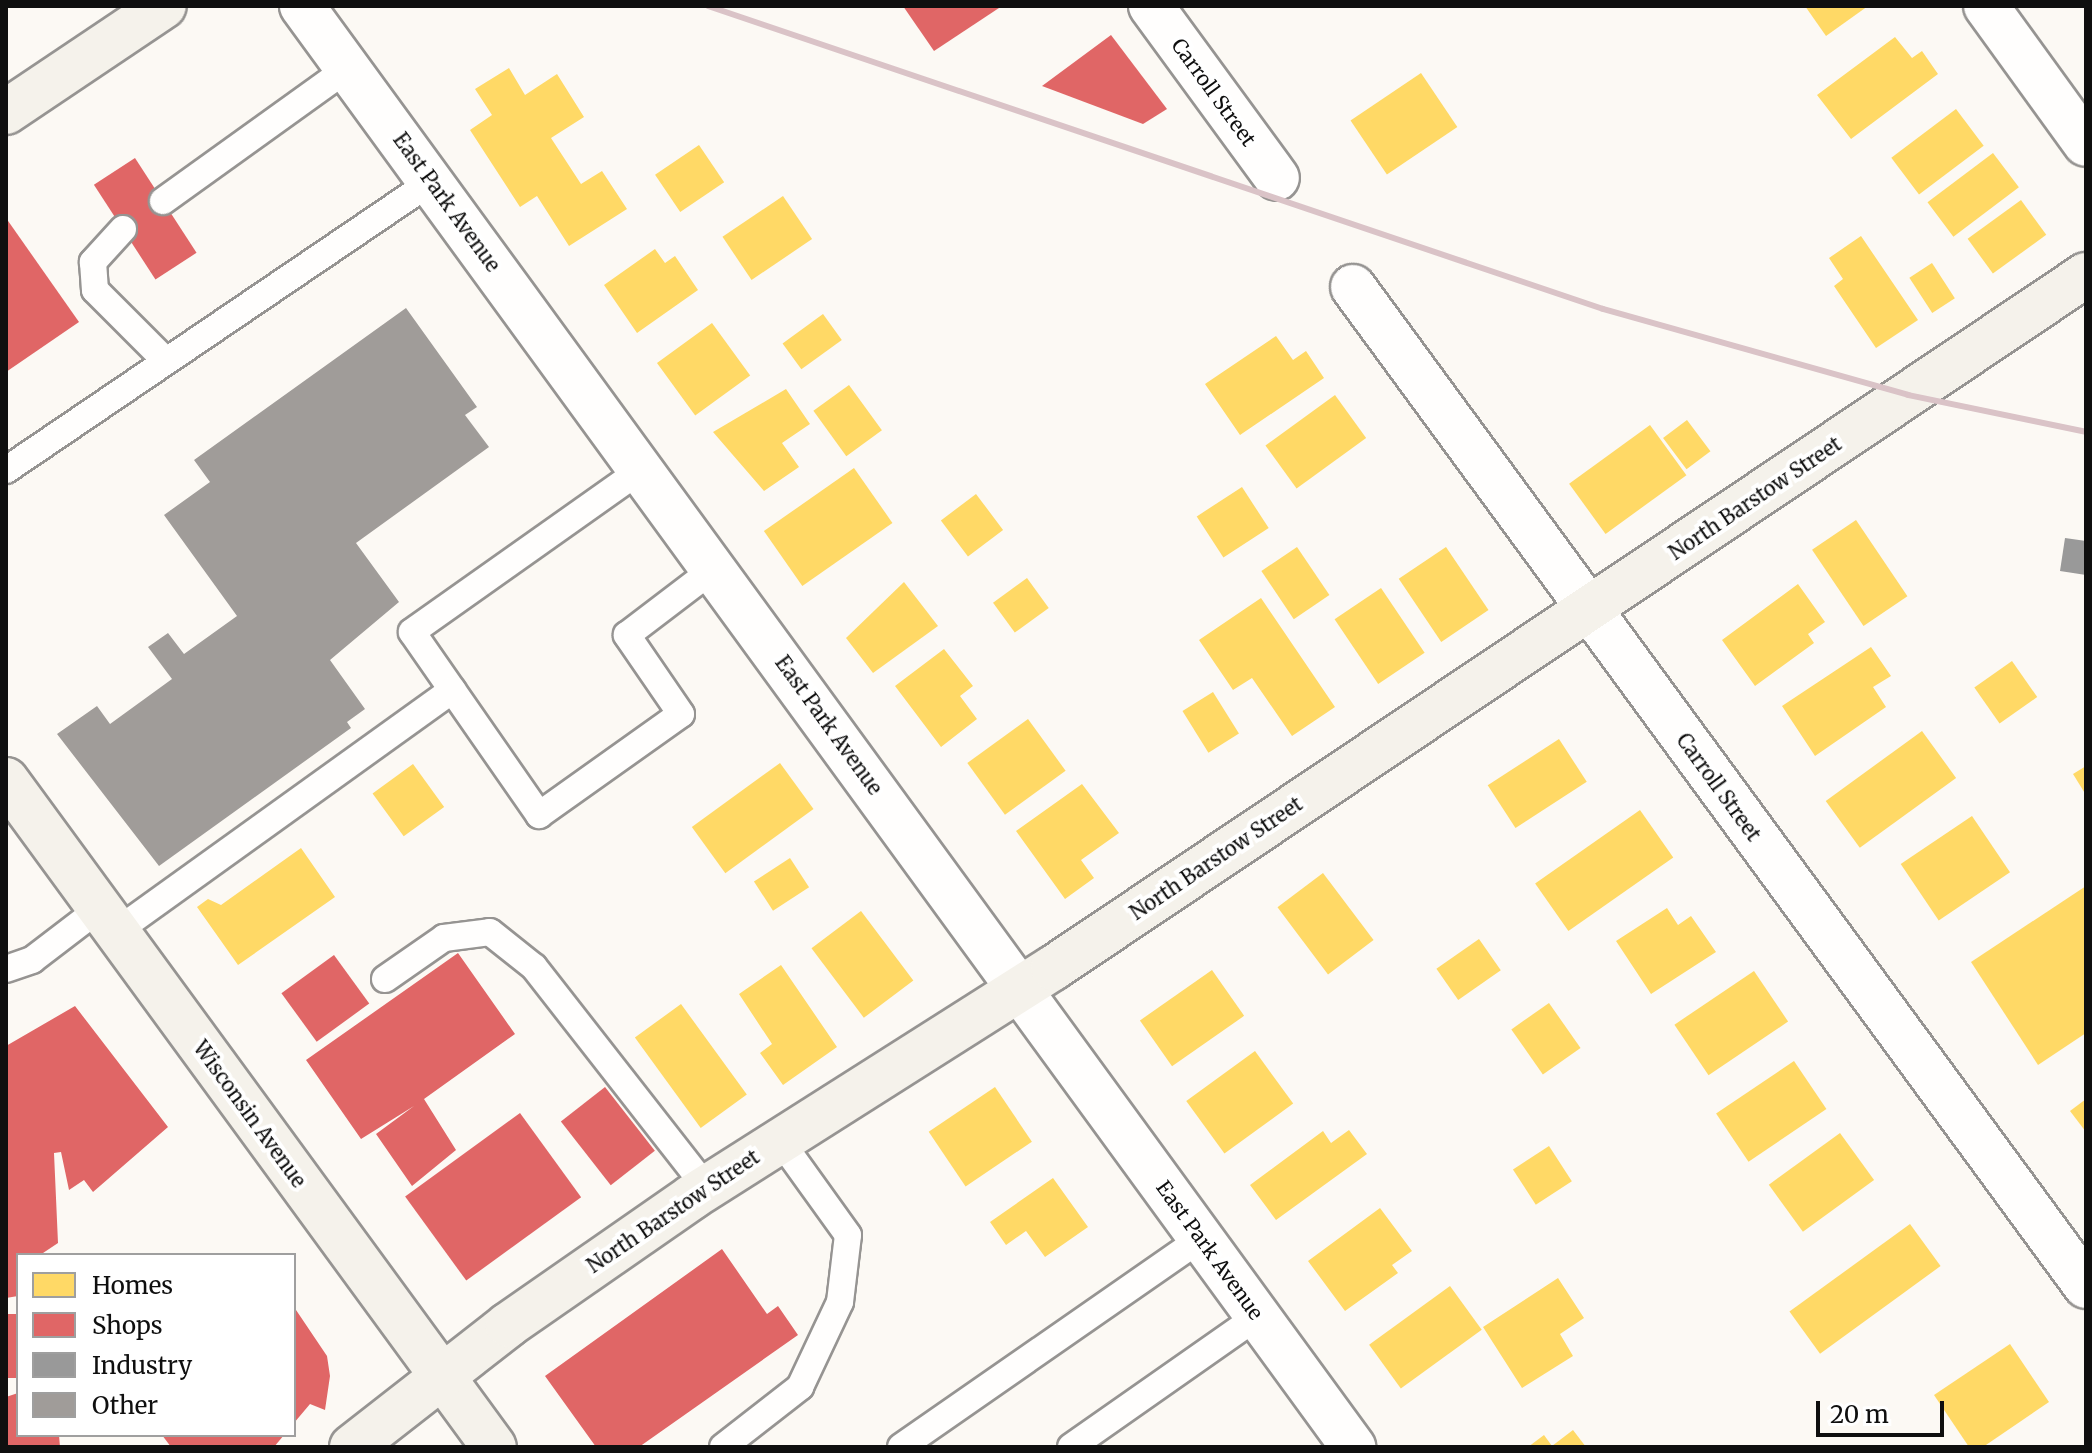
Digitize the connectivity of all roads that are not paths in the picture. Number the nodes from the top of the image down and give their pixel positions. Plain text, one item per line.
1 (164, 6) edge
2 (302, 6) edge
3 (1151, 6) edge
4 (1986, 6) edge
5 (348, 68) junction
6 (6, 112) edge
7 (2086, 144) edge
8 (1277, 178) dead end
9 (432, 181) junction
10 (163, 201) dead end
11 (123, 229) dead end
12 (2086, 275) edge
13 (1353, 287) dead end
14 (166, 361) junction
15 (642, 469) junction
16 (6, 470) edge
17 (715, 568) junction
18 (1589, 610) junction
19 (453, 690) junction
20 (6, 780) edge
21 (109, 920) junction
22 (6, 969) edge
23 (385, 979) dead end
24 (1021, 989) junction
25 (779, 1139) junction
26 (706, 1187) junction
27 (1202, 1238) junction
28 (2086, 1286) edge
29 (1258, 1316) junction
30 (442, 1376) junction
31 (352, 1447) edge
32 (494, 1447) edge
33 (723, 1447) edge
34 (901, 1447) edge
35 (1071, 1447) edge
36 (1353, 1447) edge

1 - 6 street
2 - 5 street, East Park Avenue
3 - 8 street, Carroll Street
4 - 7 street
5 - 9 street, East Park Avenue
5 - 10 lane
9 - 14 lane
9 - 15 street, East Park Avenue
11 - 14 lane
12 - 18 street, North Barstow Street
13 - 18 street, Carroll Street
14 - 16 lane
15 - 17 street, East Park Avenue
15 - 19 lane
17 - 19 lane
17 - 24 street, East Park Avenue
18 - 24 street, North Barstow Street
18 - 28 street, Carroll Street
19 - 21 lane
20 - 21 street, Wisconsin Avenue
21 - 22 lane
21 - 30 street, Wisconsin Avenue
23 - 26 lane
24 - 25 street, North Barstow Street
24 - 27 street, East Park Avenue
25 - 26 street, North Barstow Street
25 - 33 lane
26 - 30 street, North Barstow Street
27 - 29 street, East Park Avenue
27 - 34 lane
29 - 35 lane
29 - 36 street, East Park Avenue
30 - 31 street, North Barstow Street
30 - 32 street, Wisconsin Avenue

